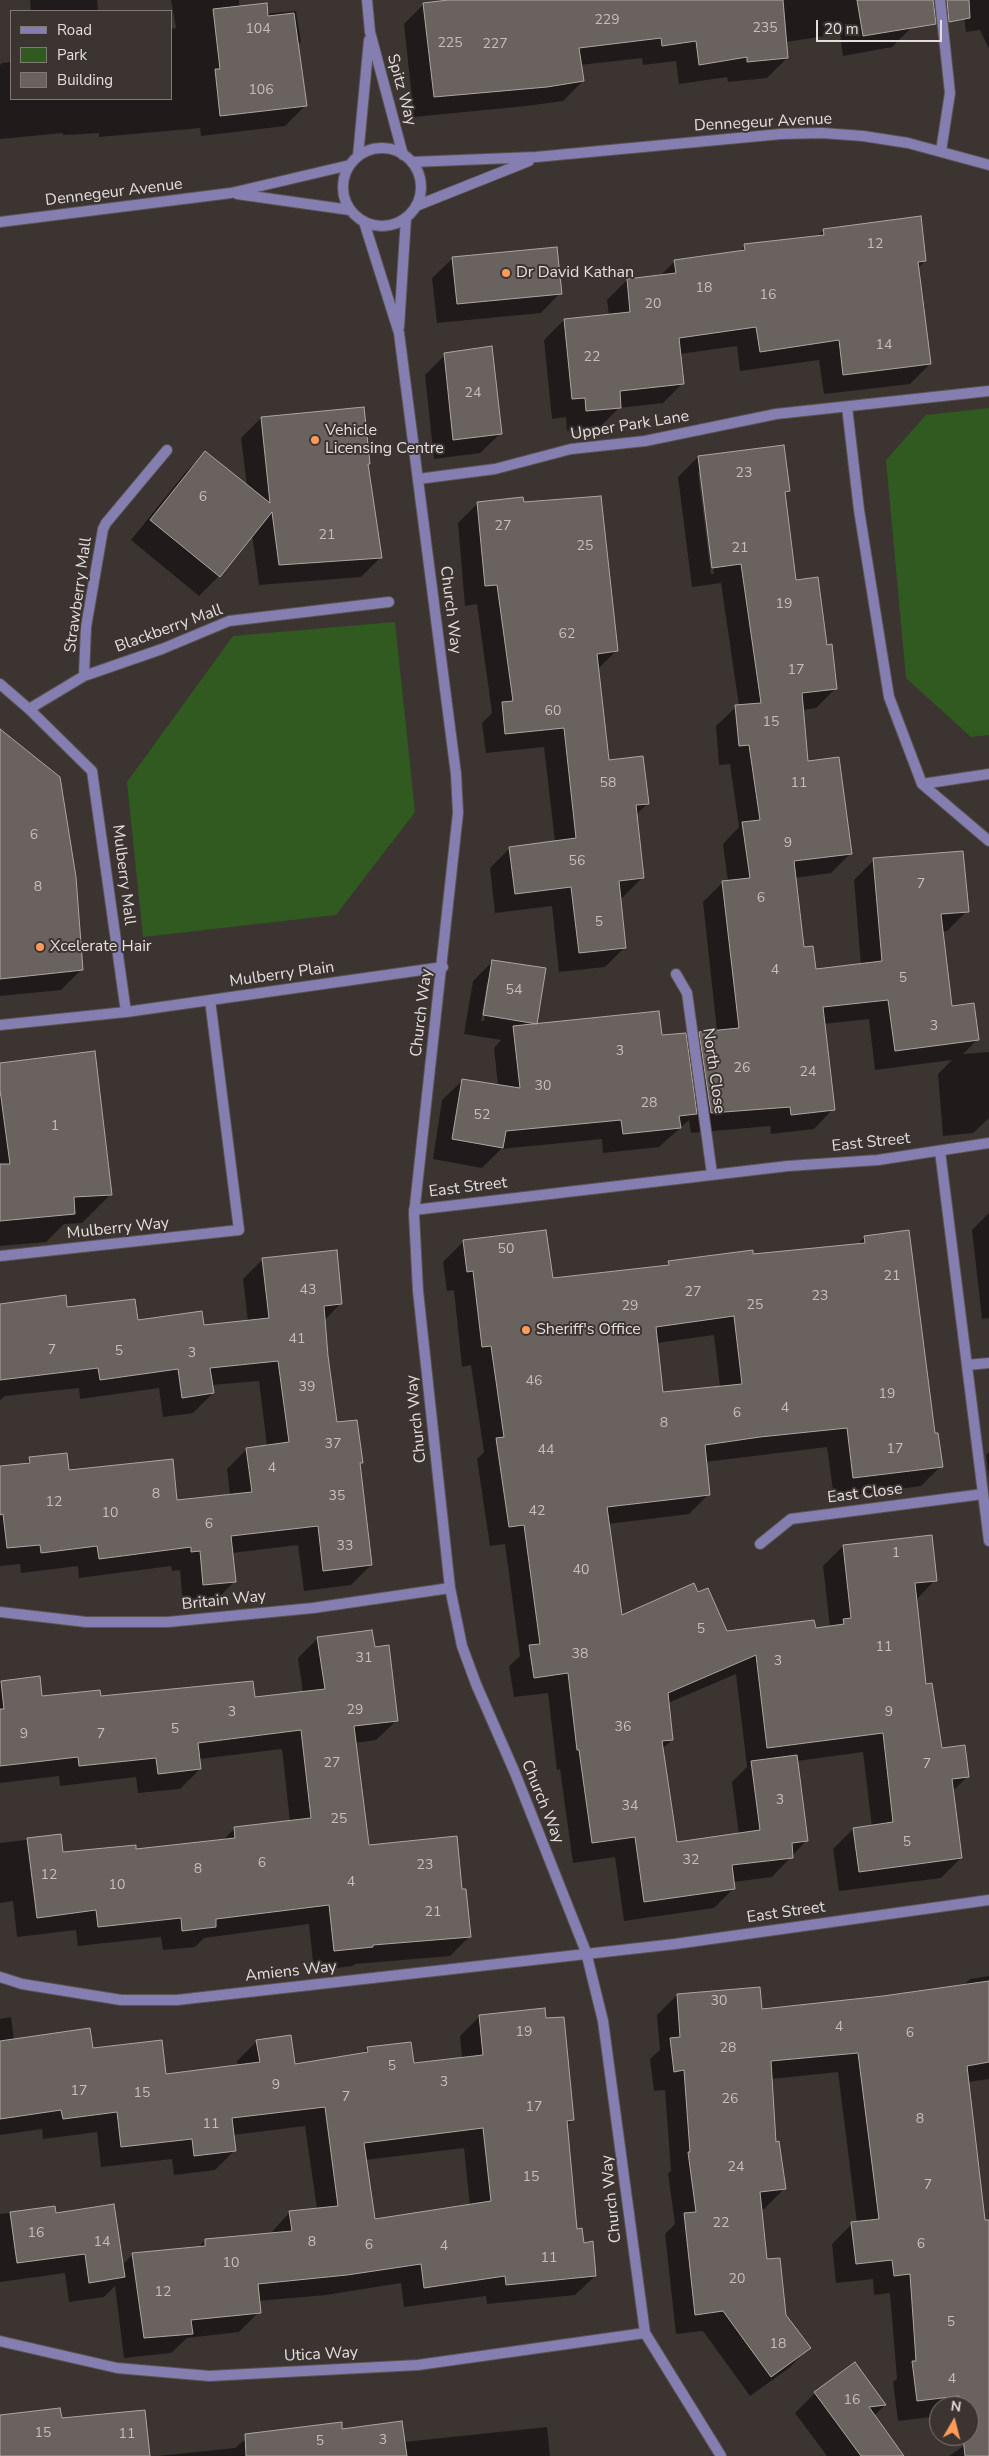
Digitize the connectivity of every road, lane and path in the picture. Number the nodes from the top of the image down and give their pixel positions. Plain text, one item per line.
1 (366, 0) edge
2 (940, 0) edge
3 (370, 32) junction
4 (941, 151) junction
5 (403, 155) junction
6 (358, 156) junction
7 (536, 157) junction
8 (412, 162) junction
9 (350, 165) junction
10 (989, 165) edge
11 (231, 193) junction
12 (416, 206) junction
13 (350, 210) junction
14 (406, 218) junction
15 (0, 222) edge
16 (364, 222) junction
17 (399, 333) junction
18 (989, 391) edge
19 (847, 407) junction
20 (167, 450) dead end
21 (418, 478) junction
22 (388, 602) dead end
23 (84, 676) junction
24 (0, 684) edge
25 (29, 709) junction
26 (989, 774) edge
27 (922, 784) junction
28 (989, 841) edge
29 (443, 967) junction
30 (676, 974) dead end
31 (210, 1000) junction
32 (126, 1012) junction
33 (0, 1025) edge
34 (989, 1143) edge
35 (940, 1151) junction
36 (712, 1174) junction
37 (414, 1210) junction
38 (0, 1256) edge
39 (989, 1363) edge
40 (967, 1366) junction
41 (983, 1494) junction
42 (989, 1541) edge
43 (760, 1544) dead end
44 (450, 1588) junction
45 (0, 1612) edge
46 (989, 1900) edge
47 (586, 1952) junction
48 (0, 1977) edge
49 (645, 2333) junction
50 (0, 2341) edge
51 (720, 2456) edge

1 - 3 street, Spitz Way
2 - 4 street
3 - 5 street, Spitz Way
3 - 6 street, Spitz Way
4 - 7 street, Dennegeur Avenue
4 - 10 street, Dennegeur Avenue
5 - 6 street
5 - 8 street
6 - 9 street
7 - 8 street, Dennegeur Avenue
7 - 12 street, Dennegeur Avenue
8 - 12 street
9 - 11 street, Dennegeur Avenue
9 - 13 street
11 - 13 street, Dennegeur Avenue
11 - 15 street, Dennegeur Avenue
12 - 14 street
13 - 16 street
14 - 16 street
14 - 17 street, Church Way
16 - 17 street, Church Way
17 - 21 street, Church Way
18 - 19 street, Upper Park Lane
19 - 21 street, Upper Park Lane
19 - 27 street
20 - 23 street, Strawberry Mall
21 - 29 street, Church Way
22 - 23 street, Blackberry Mall
23 - 25 street, Blackberry Mall
24 - 25 street
25 - 32 street, Mulberry Mall
26 - 27 street
27 - 28 street
29 - 31 street, Mulberry Plain
29 - 37 street, Church Way
30 - 36 street, North Close
31 - 32 street, Mulberry Plain
31 - 38 street, Mulberry Way
32 - 33 street, Mulberry Plain
34 - 35 street
35 - 36 street, East Street
35 - 40 street
36 - 37 street, East Street
37 - 44 street, Church Way
39 - 40 street
40 - 41 street
41 - 42 street
41 - 43 street, East Close
44 - 45 street, Britain Way
44 - 47 street, Church Way
46 - 47 street, East Street
47 - 48 street, Amiens Way
47 - 49 street, Church Way
49 - 50 street, Utica Way
49 - 51 street, Church Way

